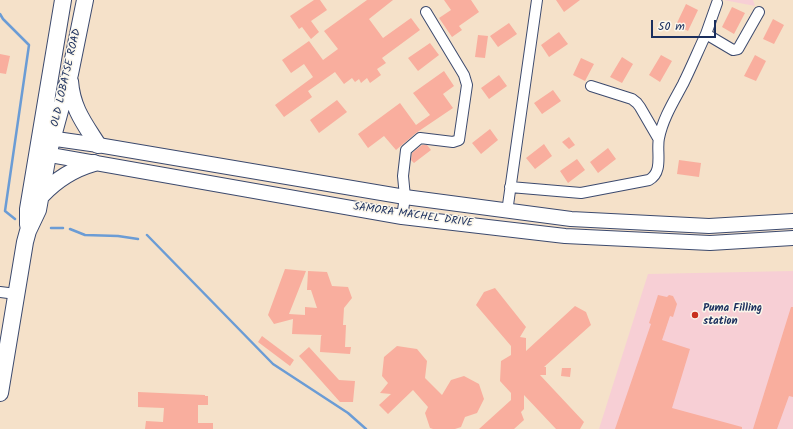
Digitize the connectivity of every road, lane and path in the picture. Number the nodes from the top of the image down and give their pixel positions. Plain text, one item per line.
1 (63, 0) edge
2 (85, 0) edge
3 (537, 0) edge
4 (717, 3) dead end
5 (426, 12) dead end
6 (759, 12) dead end
7 (706, 34) junction
8 (70, 74) junction
9 (591, 86) dead end
10 (46, 138) junction
11 (658, 138) junction
12 (98, 145) junction
13 (43, 154) junction
14 (94, 163) junction
15 (510, 187) junction
16 (42, 195) junction
17 (405, 197) junction
18 (507, 212) junction
19 (402, 217) junction
20 (793, 221) edge
21 (28, 230) junction
22 (793, 238) edge
23 (0, 292) edge
24 (16, 294) junction
25 (0, 393) edge

1 - 10 main road, OLD LOBATSE ROAD
2 - 8 main road, OLD LOBATSE ROAD
3 - 15 street
4 - 7 street
5 - 17 street
6 - 7 street
7 - 11 street
8 - 10 main road, OLD LOBATSE ROAD
8 - 12 main road
9 - 11 street
10 - 12 main road, SAMORA MACHEL DRIVE
10 - 13 main road, OLD LOBATSE ROAD
11 - 15 street
12 - 17 main road, SAMORA MACHEL DRIVE
13 - 14 main road, SAMORA MACHEL DRIVE
13 - 16 main road
13 - 21 main road
14 - 16 main road
14 - 19 main road, SAMORA MACHEL DRIVE
15 - 18 street
16 - 21 main road
17 - 18 main road, SAMORA MACHEL DRIVE
17 - 19 street
18 - 20 main road, SAMORA MACHEL DRIVE
19 - 22 main road, SAMORA MACHEL DRIVE
21 - 24 main road
23 - 24 street
24 - 25 main road

